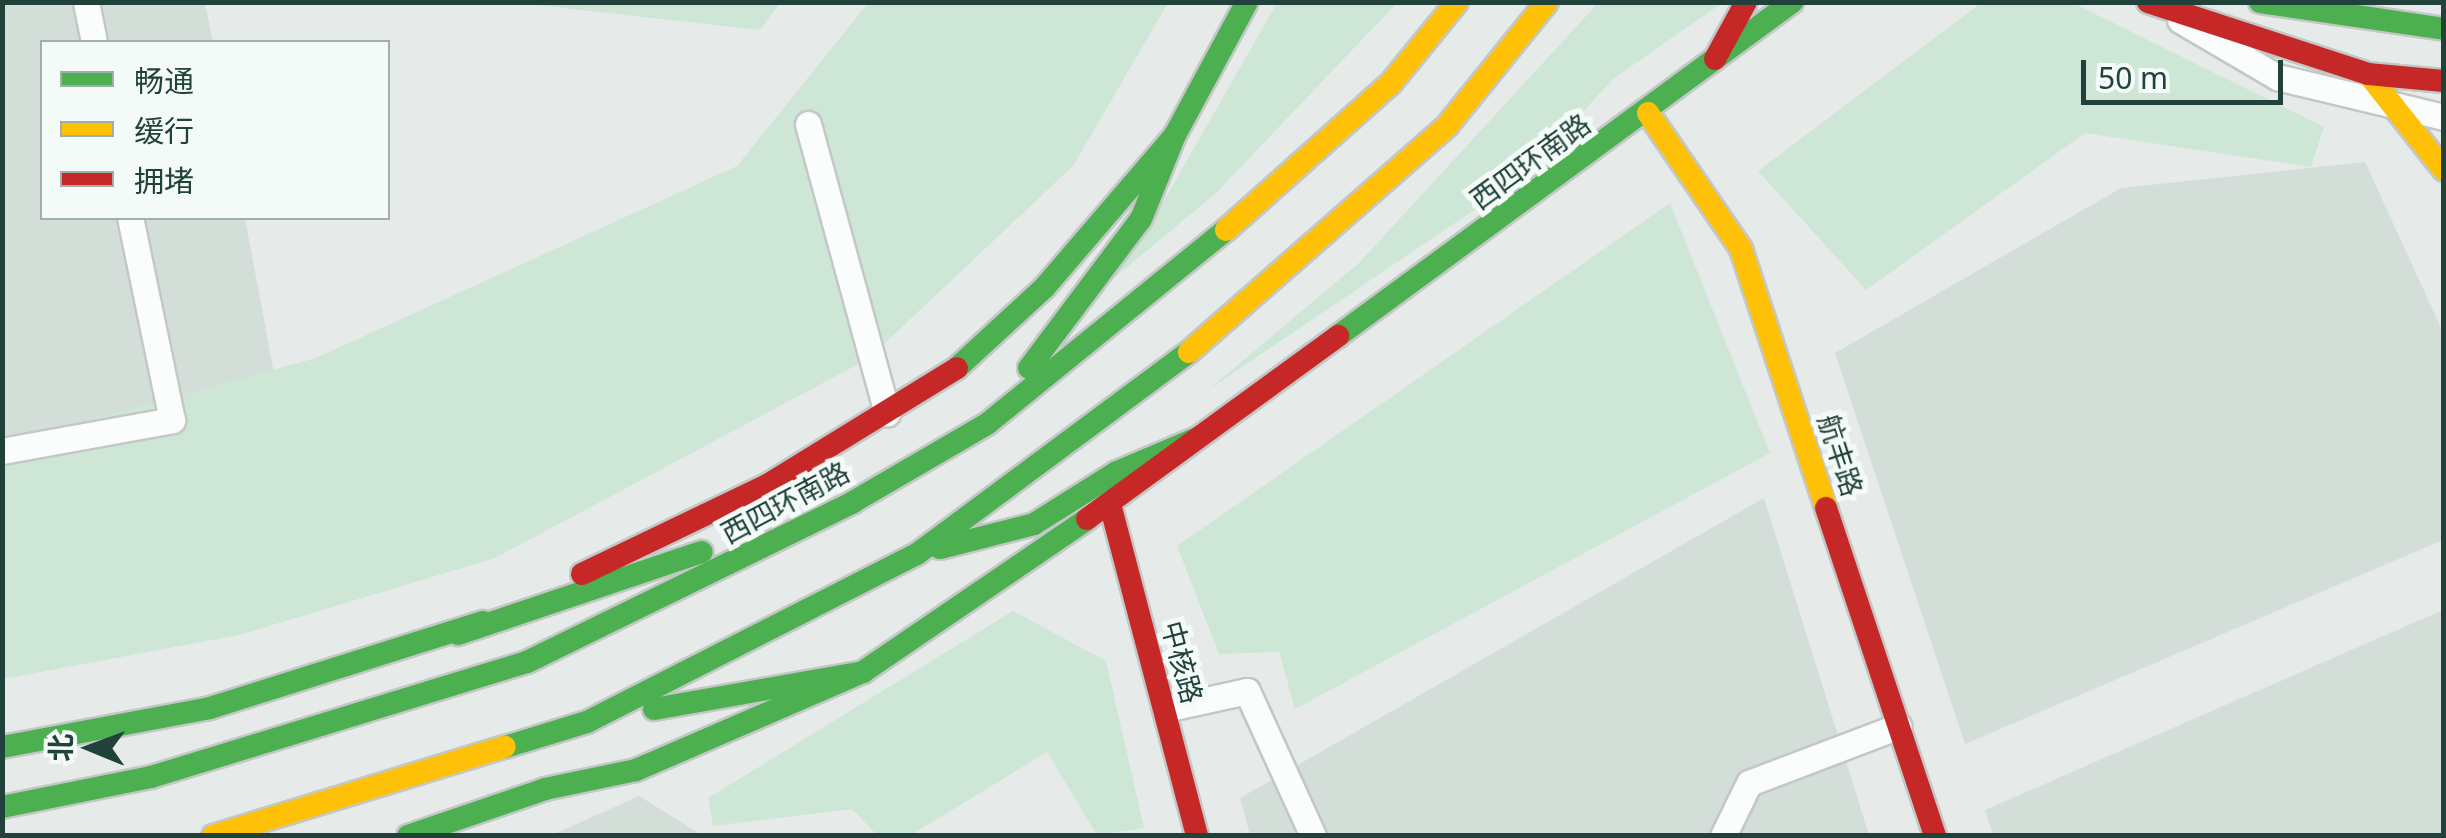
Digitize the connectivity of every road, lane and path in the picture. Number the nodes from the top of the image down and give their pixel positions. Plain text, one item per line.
1 (86, 2) edge
2 (1247, 2) edge
3 (1457, 2) edge
4 (1546, 2) edge
5 (1746, 2) edge
6 (1792, 2) edge
7 (2148, 2) edge
8 (2260, 2) edge
9 (2321, 2) edge
10 (2343, 16) junction
11 (2180, 20) junction
12 (2444, 29) edge
13 (94, 40) edge
14 (1715, 59) junction
15 (2368, 74) junction
16 (2444, 81) edge
17 (2396, 109) junction
18 (1648, 113) junction
19 (2444, 117) edge
20 (808, 124) dead end
21 (1175, 135) junction
22 (2444, 170) edge
23 (130, 220) edge
24 (888, 413) junction
25 (987, 424) junction
26 (1194, 440) junction
27 (2, 451) edge
28 (853, 502) junction
29 (1110, 504) junction
30 (917, 554) junction
31 (458, 634) junction
32 (863, 672) junction
33 (1165, 709) junction
34 (587, 722) junction
35 (1899, 726) junction
36 (2, 747) edge
37 (2, 807) edge
38 (212, 836) edge
39 (408, 836) edge
40 (1196, 836) edge
41 (1313, 836) edge
42 (1723, 836) edge
43 (1935, 836) edge

1 - 13 street
2 - 21 main road, 西四环南路
3 - 25 main road, 西四环南路
4 - 30 main road
5 - 14 main road
6 - 14 main road, 西四环南路
7 - 11 main road
8 - 10 main road
9 - 10 main road
10 - 12 main road
11 - 15 main road
11 - 17 street
14 - 18 main road, 西四环南路
15 - 16 main road
15 - 17 main road
17 - 19 street
17 - 22 main road
18 - 26 main road, 西四环南路
18 - 35 main road, 航丰路
20 - 24 street
21 - 24 main road, 西四环南路
21 - 25 main road
23 - 27 street
24 - 31 main road, 西四环南路
25 - 28 main road, 西四环南路
26 - 29 main road, 西四环南路
26 - 30 main road
28 - 31 main road
28 - 37 main road, 西四环南路
29 - 32 main road, 西四环南路
29 - 33 main road, 中核路
30 - 34 main road
31 - 36 main road, 西四环南路
32 - 34 main road
32 - 39 main road, 西四环南路
33 - 40 main road, 中核路
33 - 41 street
34 - 38 main road
35 - 42 street
35 - 43 main road, 航丰路

